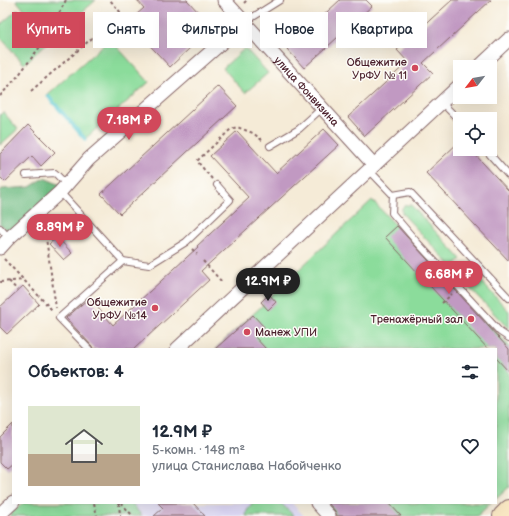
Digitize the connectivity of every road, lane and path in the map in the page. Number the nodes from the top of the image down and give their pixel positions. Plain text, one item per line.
1 (66, 0) edge
2 (110, 0) edge
3 (224, 0) edge
4 (247, 0) edge
5 (280, 0) edge
6 (243, 4) dead end
7 (235, 12) edge
8 (252, 18) edge
9 (252, 30) edge
10 (506, 44) edge
11 (215, 48) edge
12 (357, 57) dead end
13 (487, 60) edge
14 (356, 62) dead end
15 (31, 91) dead end
16 (453, 91) edge
17 (0, 96) edge
18 (441, 102) junction
19 (322, 108) junction
20 (453, 114) edge
21 (270, 146) joint
22 (491, 156) edge
23 (372, 167) junction
24 (26, 175) dead end
25 (509, 176) edge
26 (217, 185) joint
27 (63, 188) junction
28 (394, 195) junction
29 (44, 224) dead end
30 (0, 228) edge
31 (9, 238) junction
32 (0, 248) edge
33 (0, 254) edge
34 (123, 261) junction
35 (203, 261) dead end
36 (24, 280) junction
37 (9, 281) junction
38 (0, 282) edge
39 (222, 282) dead end
40 (459, 287) junction
41 (18, 291) dead end
42 (509, 298) edge
43 (442, 303) dead end
44 (509, 338) edge
45 (87, 348) edge
46 (178, 348) edge
47 (12, 503) edge
48 (94, 504) edge
49 (120, 504) edge
50 (121, 504) edge
51 (318, 504) edge
52 (509, 509) edge
53 (0, 514) edge
54 (97, 516) edge
55 (120, 516) edge
56 (133, 516) edge
57 (329, 516) edge
58 (502, 516) edge

1 - 17 path
2 - 15 path
3 - 7 street, улица Фонвизина
4 - 6 path
5 - 8 lane
9 - 19 street, улица Фонвизина
10 - 13 street
11 - 27 street
12 - 14 path
16 - 18 street
18 - 20 lane
18 - 23 street
19 - 21 lane
19 - 23 street, улица Фонвизина
21 - 26 path
22 - 25 lane
23 - 28 lane
23 - 46 street
24 - 27 lane
26 - 34 lane
27 - 31 street
27 - 34 lane
28 - 40 lane
28 - 42 lane
29 - 36 path
30 - 31 lane
31 - 32 street
33 - 36 path
34 - 45 lane
35 - 39 path
36 - 37 path
37 - 38 path
37 - 41 path
40 - 43 path
40 - 44 lane
47 - 53 street
48 - 54 path
49 - 55 path
50 - 56 path
51 - 57 street
52 - 58 street

